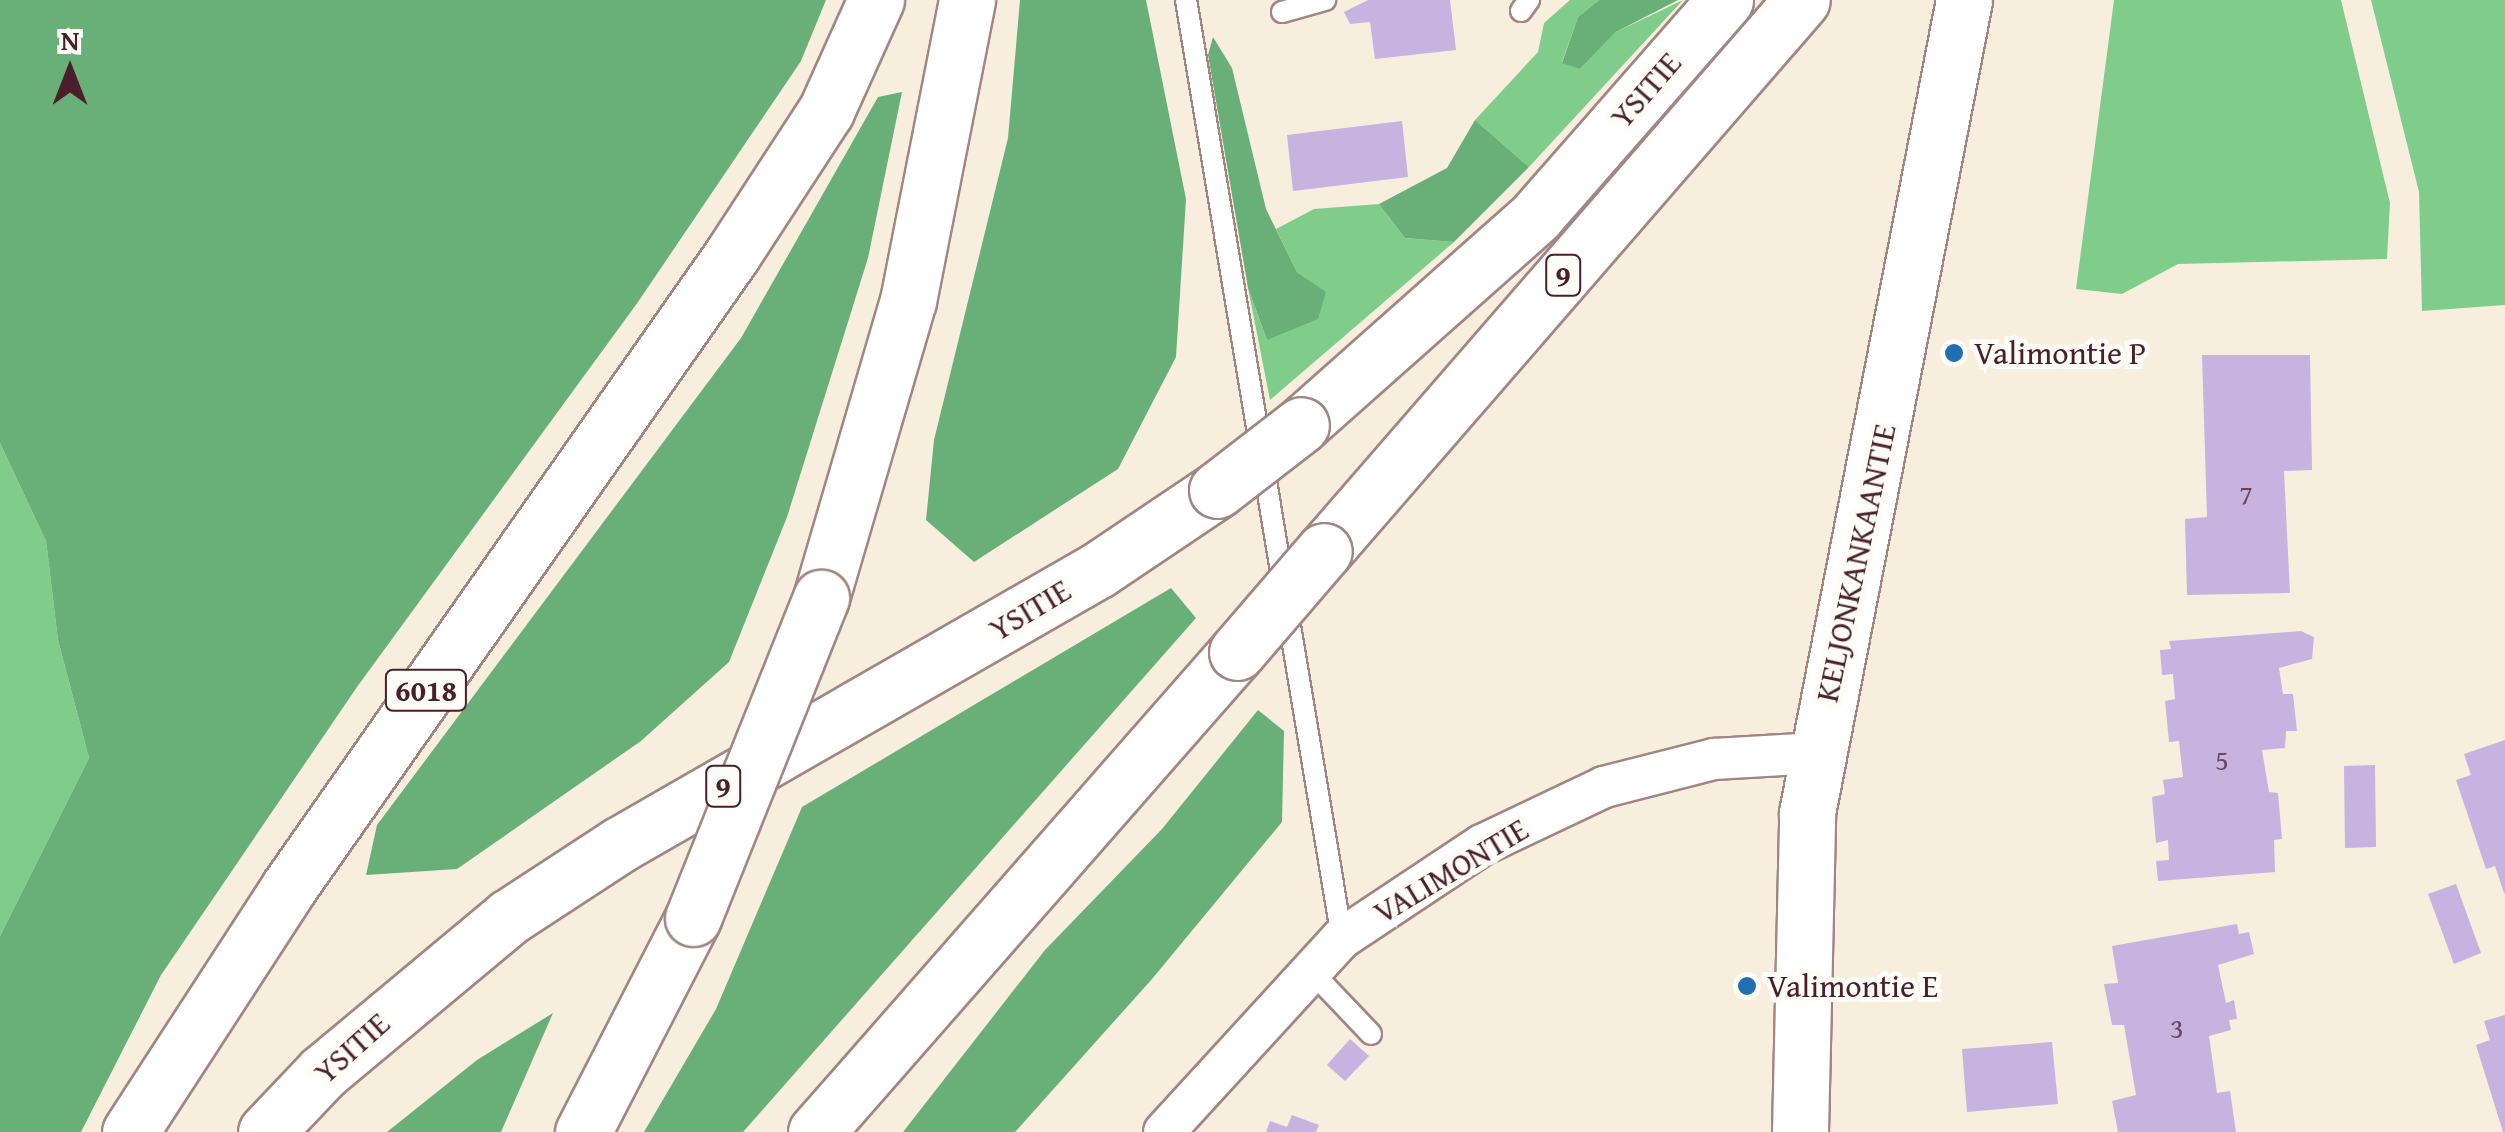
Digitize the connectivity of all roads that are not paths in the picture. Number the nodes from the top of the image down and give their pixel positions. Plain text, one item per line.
1 (876, 0) edge
2 (967, 0) edge
3 (1186, 0) edge
4 (1325, 0) edge
5 (1724, 0) edge
6 (1802, 0) edge
7 (1964, 0) edge
8 (1282, 12) dead end
9 (1817, 753) junction
10 (1342, 938) junction
11 (1311, 972) junction
12 (1371, 1034) dead end
13 (130, 1132) edge
14 (266, 1132) edge
15 (583, 1132) edge
16 (816, 1132) edge
17 (1164, 1132) edge
18 (1800, 1132) edge

1 - 13 main road, 6018
2 - 15 main road, bridge
3 - 10 lane
4 - 8 lane
5 - 14 main road, YSITIE / 9, bridge
6 - 16 main road, 9, bridge
7 - 9 main road, KELJONKANKAANTIE
9 - 10 street, VALIMONTIE
9 - 18 main road, KELJONKANKAANTIE
10 - 11 street, VALIMONTIE
11 - 12 lane
11 - 17 street, VALIMONTIE

